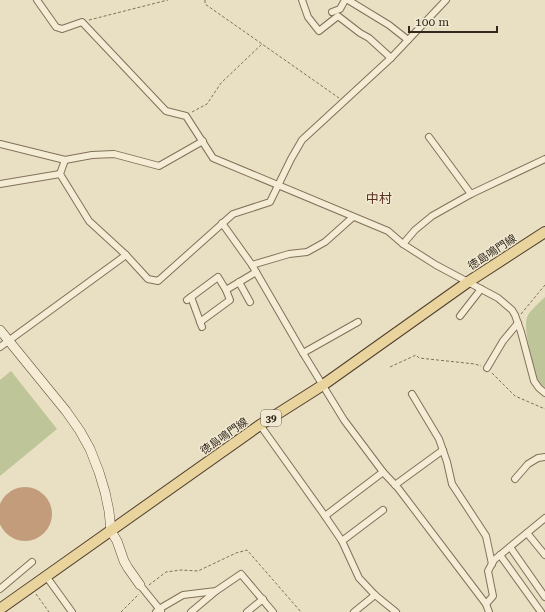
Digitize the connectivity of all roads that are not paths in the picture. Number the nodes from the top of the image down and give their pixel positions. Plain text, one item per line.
1 (37, 0) edge
2 (302, 0) edge
3 (346, 0) edge
4 (446, 0) edge
5 (332, 12) dead end
6 (408, 40) junction
7 (391, 58) junction
8 (429, 137) dead end
9 (203, 142) junction
10 (0, 144) edge
11 (545, 159) edge
12 (65, 160) junction
13 (60, 174) junction
14 (0, 184) edge
15 (278, 186) junction
16 (471, 194) junction
17 (353, 217) junction
18 (222, 224) junction
19 (545, 232) edge
20 (403, 244) junction
21 (126, 255) junction
22 (252, 265) junction
23 (256, 272) junction
24 (239, 282) junction
25 (468, 282) junction
26 (481, 289) junction
27 (226, 290) junction
28 (250, 302) dead end
29 (460, 316) dead end
30 (517, 321) junction
31 (358, 322) dead end
32 (0, 330) edge
33 (9, 340) junction
34 (0, 347) edge
35 (303, 353) junction
36 (487, 368) road end
37 (323, 385) junction
38 (545, 393) edge
39 (412, 394) dead end
40 (260, 425) junction
41 (443, 450) junction
42 (545, 457) edge
43 (383, 472) junction
44 (515, 478) dead end
45 (395, 484) junction
46 (383, 510) dead end
47 (325, 516) junction
48 (545, 518) edge
49 (111, 531) junction
50 (527, 533) junction
51 (342, 541) junction
52 (510, 547) junction
53 (500, 555) junction
54 (545, 555) edge
55 (32, 562) dead end
56 (492, 564) junction
57 (46, 576) junction
58 (142, 587) joint
59 (0, 589) edge
60 (216, 591) junction
61 (375, 595) junction
62 (545, 597) edge
63 (263, 599) junction
64 (486, 604) junction
65 (0, 609) edge
66 (159, 611) edge
67 (543, 611) edge
68 (72, 612) edge
69 (191, 612) edge
70 (247, 612) edge
71 (274, 612) edge
72 (354, 612) edge
73 (396, 612) edge
74 (489, 612) edge

1 - 9 street
2 - 7 street
3 - 5 street
3 - 6 street
4 - 6 street
6 - 7 street
7 - 15 street
8 - 16 street
9 - 12 street
9 - 15 street
10 - 12 street
11 - 16 street
12 - 13 street
13 - 14 street
13 - 21 street
15 - 17 street
15 - 18 street
16 - 20 street
17 - 20 street
17 - 22 street
18 - 21 street
18 - 22 street
19 - 25 main road, 徳島鳴門線 / 39
20 - 25 street
21 - 33 street
22 - 23 street
23 - 24 street
23 - 35 street
24 - 27 street
24 - 28 street
25 - 26 street
25 - 37 main road, 徳島鳴門線 / 39
26 - 29 street
26 - 30 street
27 - 27 street
30 - 36 street
30 - 38 street
31 - 35 street
32 - 33 street
33 - 34 street
33 - 49 street
35 - 37 street
37 - 40 main road, 徳島鳴門線 / 39
37 - 43 street
39 - 41 street
40 - 47 street
40 - 49 main road, 徳島鳴門線 / 39
41 - 45 street
41 - 56 street
42 - 44 street
43 - 45 street
43 - 47 street
45 - 64 street
46 - 51 street
47 - 51 street
48 - 50 street
49 - 57 main road, 徳島鳴門線 / 39
49 - 58 street
50 - 52 street
50 - 54 street
51 - 61 street
52 - 53 street
52 - 62 street
53 - 56 street
53 - 67 street
55 - 59 street
56 - 64 street
57 - 65 main road, 徳島鳴門線 / 39
57 - 68 street
58 - 66 street
60 - 63 street
60 - 66 street
60 - 69 street
61 - 72 street
61 - 73 street
63 - 70 street
63 - 71 street
64 - 74 street

